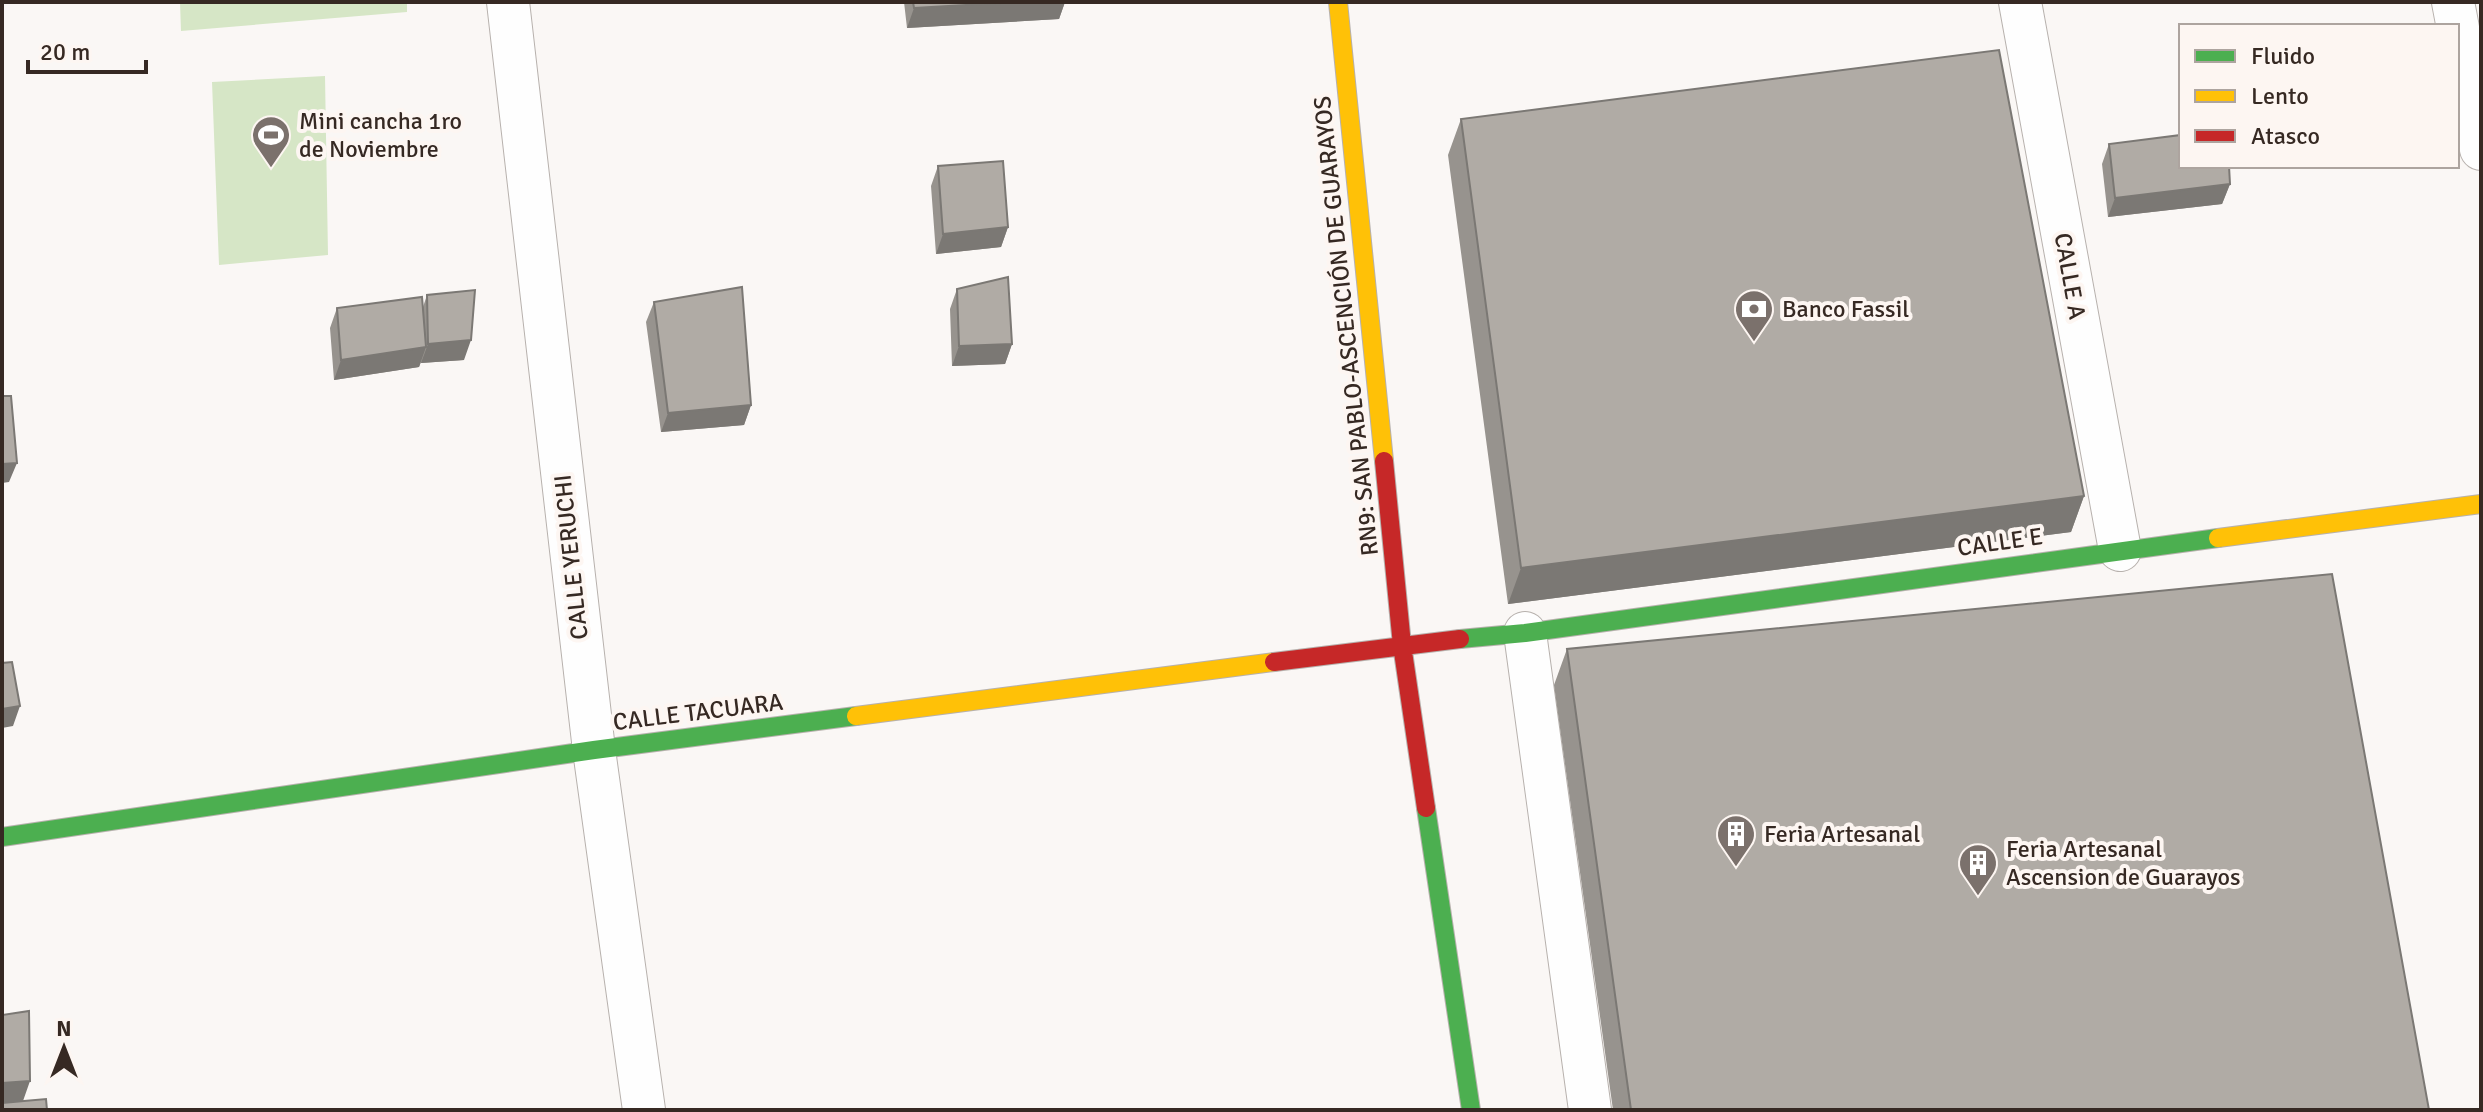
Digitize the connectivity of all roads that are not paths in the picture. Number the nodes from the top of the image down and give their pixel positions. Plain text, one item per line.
1 (508, 2) edge
2 (1338, 2) edge
3 (2020, 2) edge
4 (2453, 2) edge
5 (2457, 24) edge
6 (2459, 34) edge
7 (2481, 149) edge
8 (2481, 504) edge
9 (2120, 550) junction
10 (1525, 633) junction
11 (1402, 645) junction
12 (594, 750) junction
13 (2, 837) edge
14 (644, 1110) edge
15 (1471, 1110) edge
16 (1590, 1110) edge

1 - 12 street, CALLE YERUCHI
2 - 11 main road, RN9: SAN PABLO-ASCENCIÓN DE GUARAYOS
3 - 9 street, CALLE A
4 - 5 street
6 - 7 street
8 - 9 main road, CALLE E
9 - 10 main road, CALLE E
10 - 11 main road, CALLE E
10 - 16 street
11 - 12 main road, CALLE TACUARA
11 - 15 main road, RN9: SAN PABLO-ASCENCIÓN DE GUARAYOS
12 - 13 main road, CALLE TACUARA
12 - 14 street, CALLE YERUCHI

